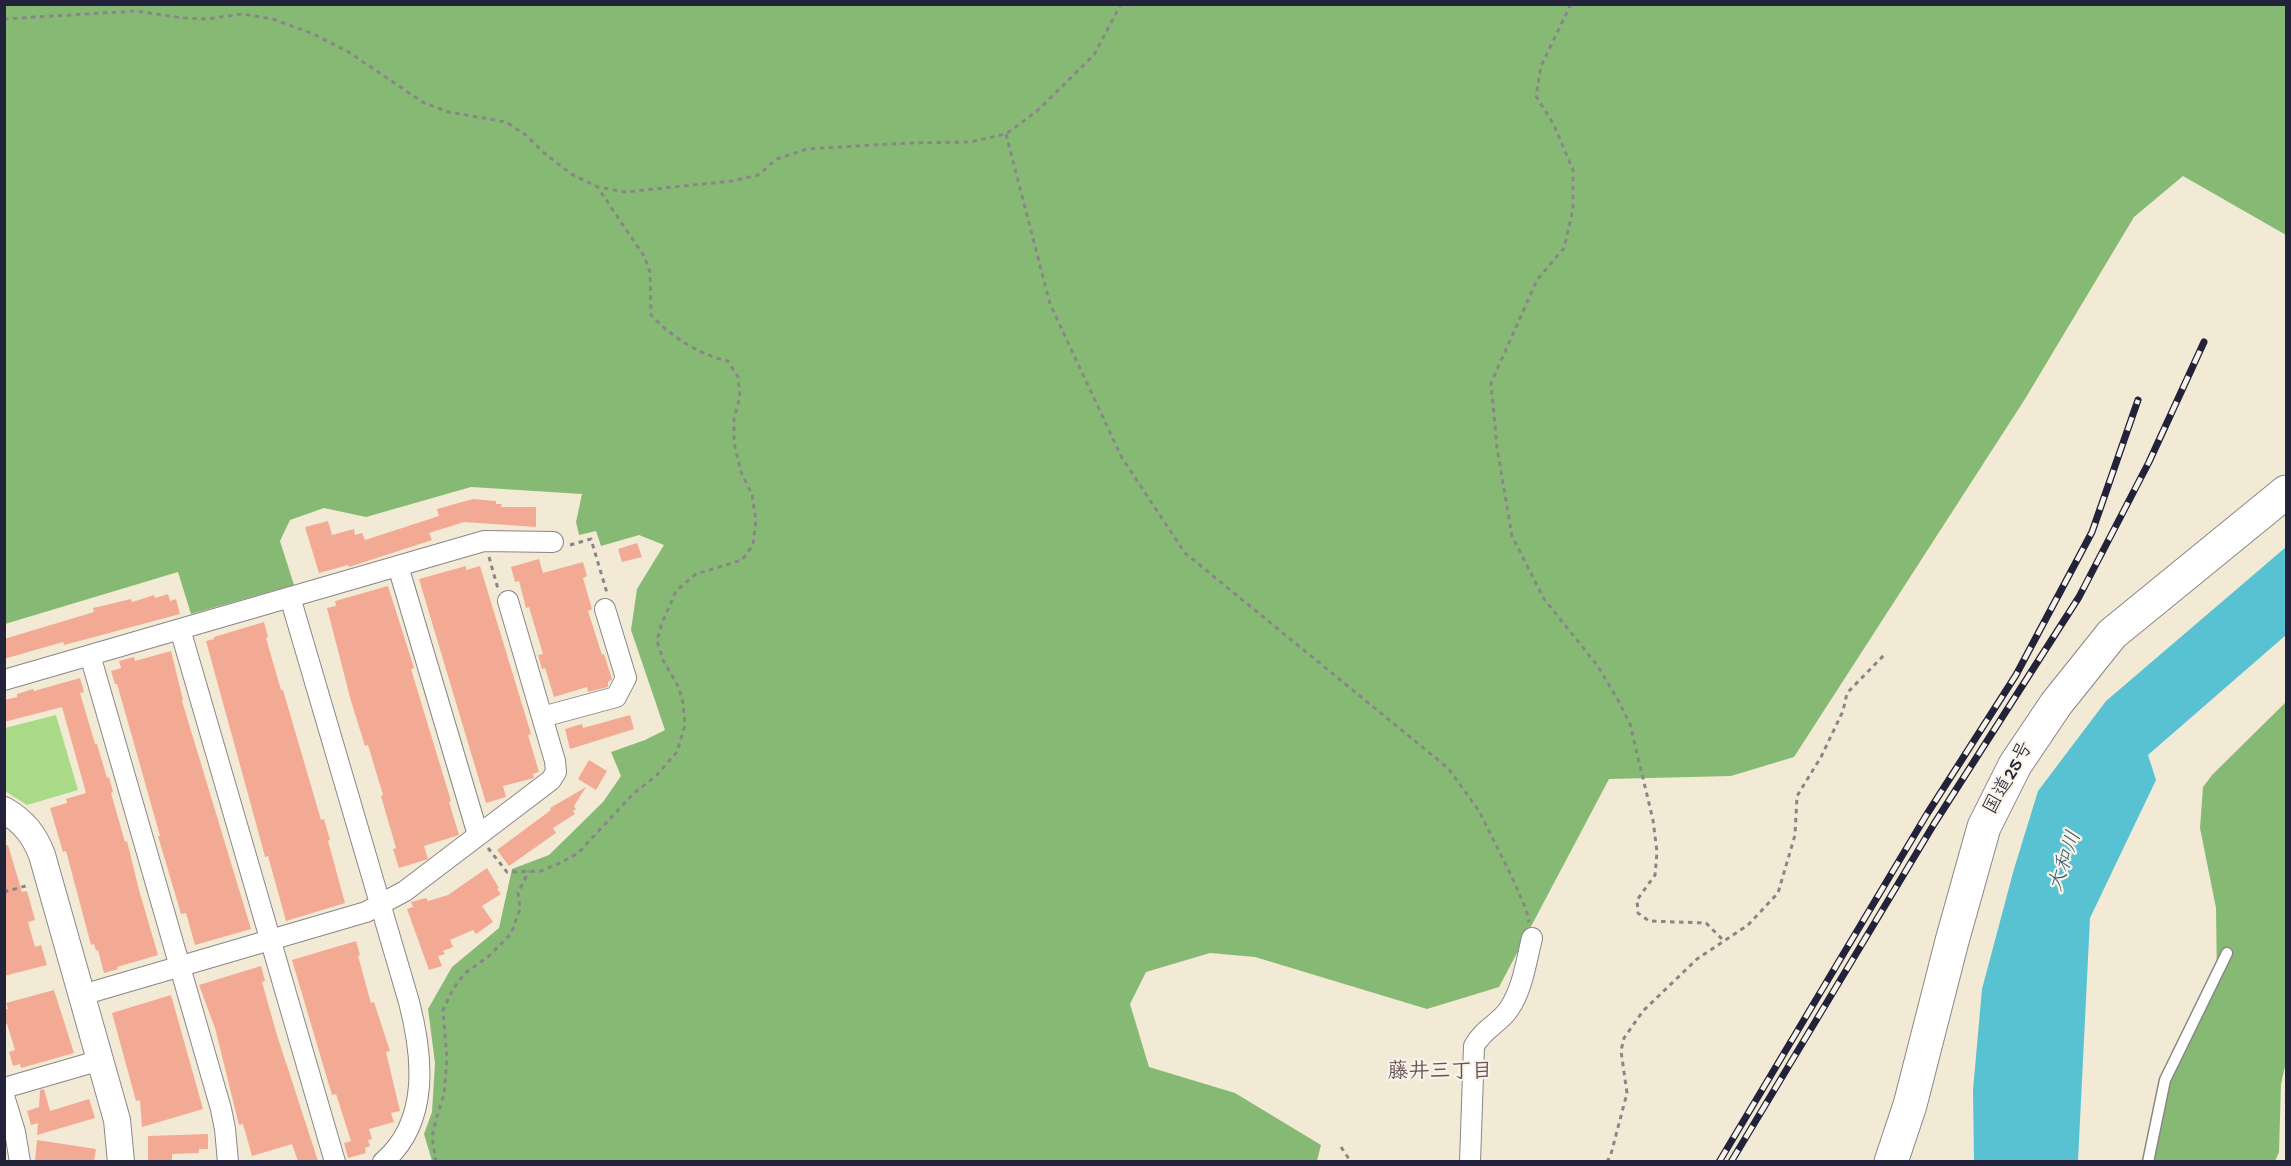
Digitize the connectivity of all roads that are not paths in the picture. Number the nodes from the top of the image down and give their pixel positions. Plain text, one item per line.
1 (2286, 492) edge
2 (553, 542) road end
3 (398, 566) junction
4 (503, 595) road end
5 (290, 597) junction
6 (605, 609) road end
7 (180, 629) junction
8 (90, 655) junction
9 (4, 680) edge
10 (542, 717) junction
11 (4, 810) edge
12 (478, 835) junction
13 (381, 905) junction
14 (1532, 938) road end
15 (271, 940) junction
16 (2227, 953) dead end
17 (180, 966) junction
18 (82, 995) junction
19 (101, 1060) junction
20 (4, 1088) edge
21 (4, 1096) edge
22 (20, 1161) edge
23 (121, 1161) edge
24 (228, 1161) edge
25 (335, 1161) edge
26 (383, 1161) edge
27 (1470, 1161) edge
28 (1891, 1161) edge
29 (2148, 1161) edge

1 - 28 highway, 国道25号
2 - 3 street
3 - 5 street
3 - 12 street
4 - 10 street
5 - 7 street
5 - 13 street
6 - 10 street
7 - 8 street
7 - 15 street
8 - 9 street
8 - 17 street
10 - 12 street
11 - 18 street
12 - 13 street
13 - 15 street
13 - 26 street
14 - 27 street
15 - 17 street
15 - 25 street
16 - 29 lane
17 - 18 street
17 - 24 street
18 - 19 street
19 - 20 street
19 - 23 street
21 - 22 street

